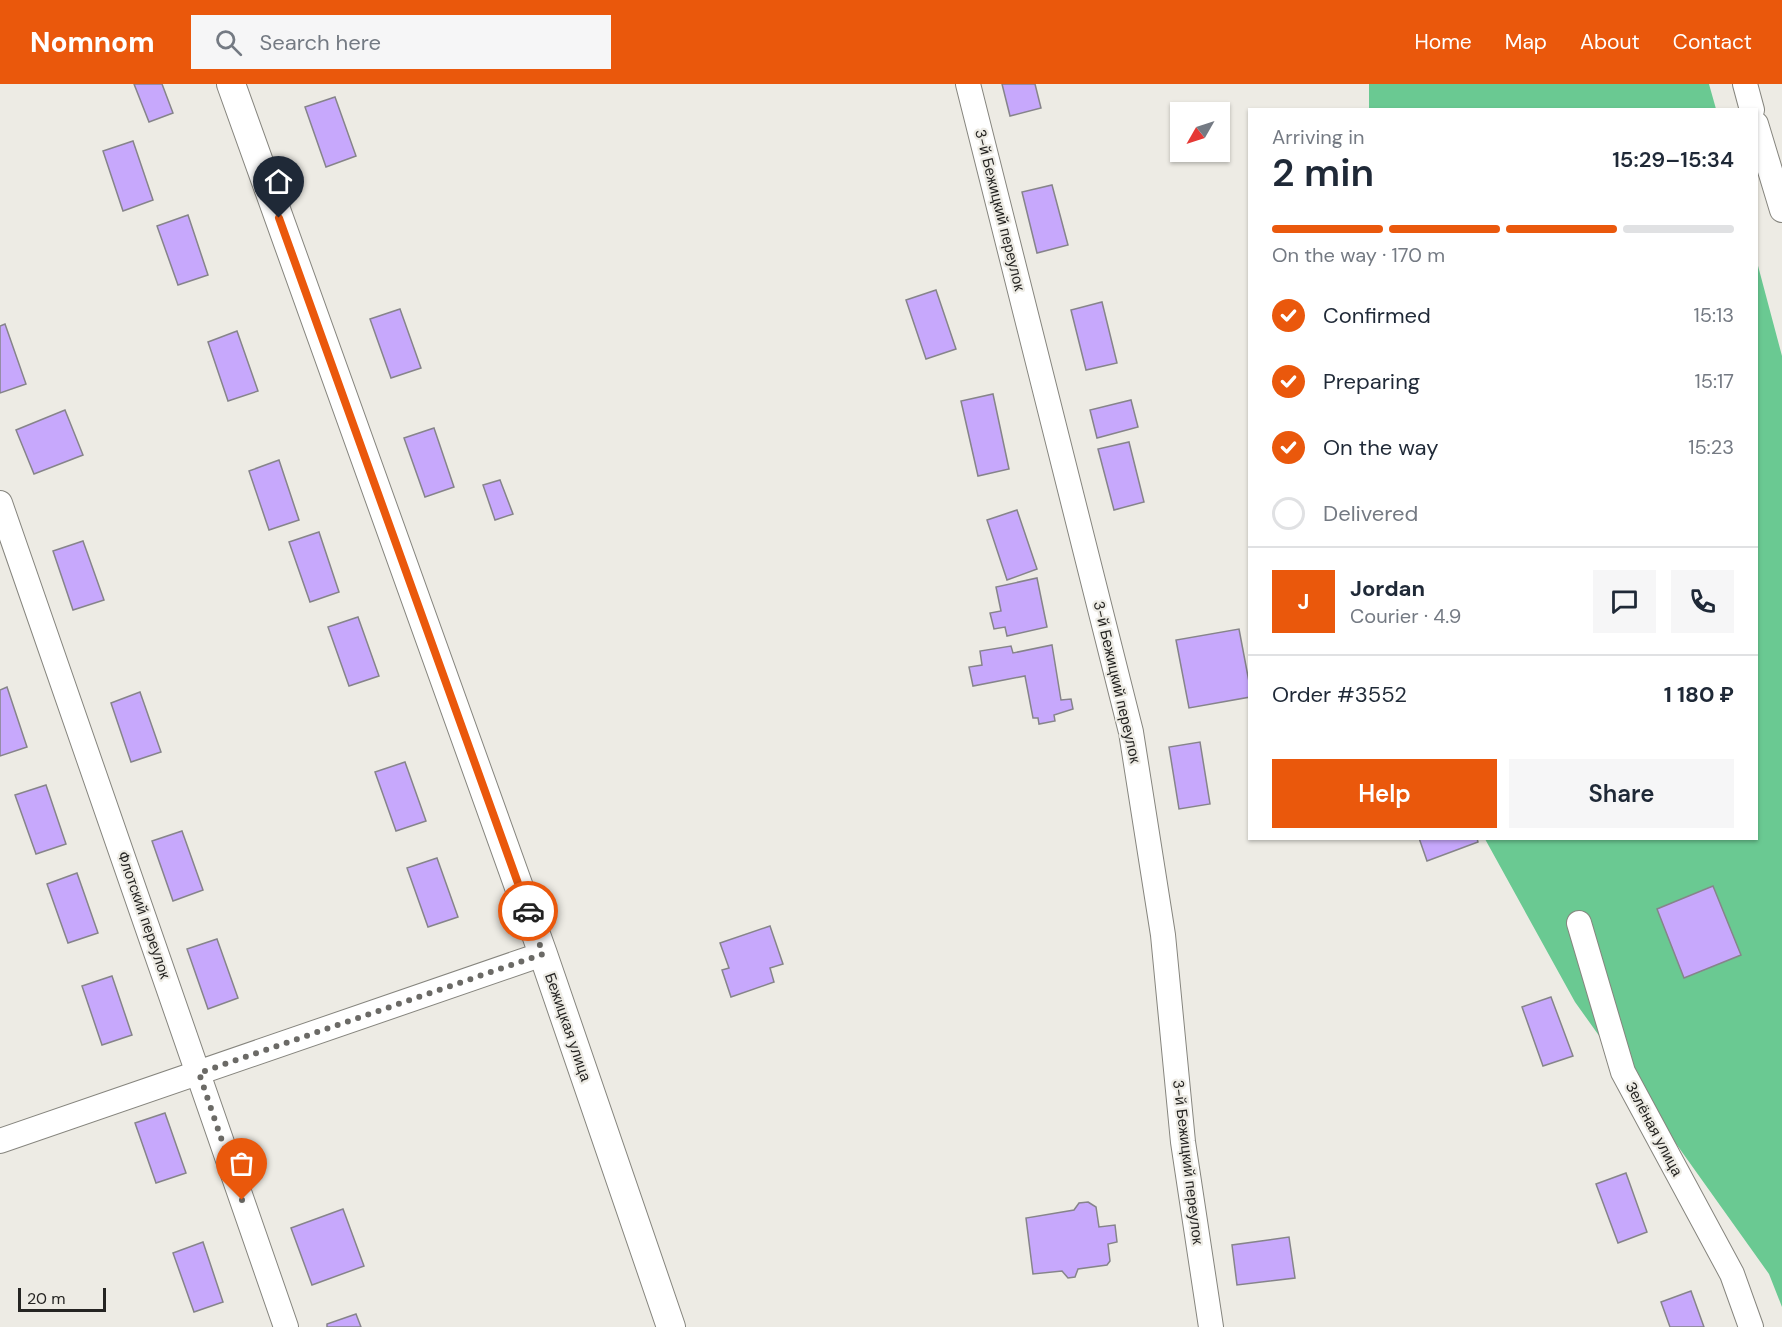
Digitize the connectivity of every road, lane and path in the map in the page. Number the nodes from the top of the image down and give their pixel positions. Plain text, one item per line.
1 (231, 84) edge
2 (968, 84) edge
3 (1745, 84) edge
4 (1751, 108) edge
5 (1758, 131) edge
6 (1782, 210) edge
7 (0, 503) edge
8 (1579, 923) dead end
9 (543, 954) junction
10 (199, 1073) junction
11 (0, 1141) edge
12 (286, 1327) edge
13 (671, 1327) edge
14 (1211, 1327) edge
15 (1751, 1327) edge

1 - 9 street, Бежицкая улица
2 - 14 street, 3-й Бежицкий переулок
3 - 4 street
5 - 6 street
7 - 10 street, Флотский переулок
8 - 15 street, Зелёная улица
9 - 10 street
9 - 13 street, Бежицкая улица
10 - 11 street
10 - 12 street, Флотский переулок

